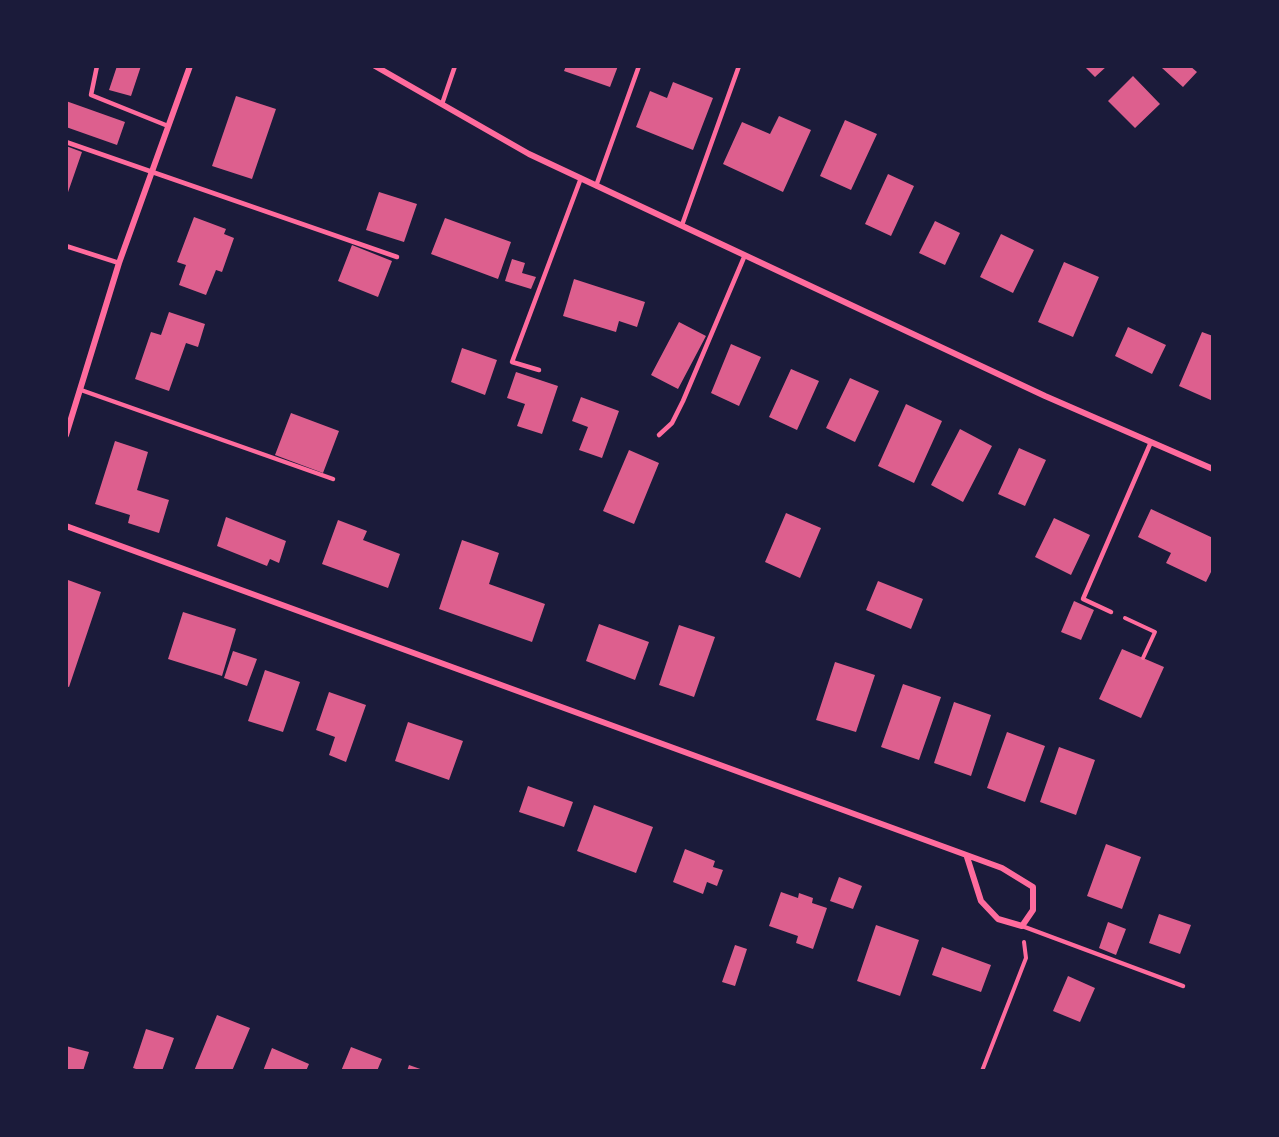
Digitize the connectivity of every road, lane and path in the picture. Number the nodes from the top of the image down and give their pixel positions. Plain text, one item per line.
1 (98, 66) edge
2 (190, 66) edge
3 (375, 66) edge
4 (455, 66) edge
5 (639, 66) edge
6 (739, 66) edge
7 (442, 104) junction
8 (168, 126) junction
9 (66, 142) edge
10 (151, 172) junction
11 (581, 178) junction
12 (596, 186) junction
13 (682, 225) junction
14 (66, 246) edge
15 (745, 255) junction
16 (397, 257) dead end
17 (119, 263) junction
18 (539, 370) dead end
19 (81, 390) junction
20 (66, 435) edge
21 (659, 435) dead end
22 (1151, 442) junction
23 (1213, 469) edge
24 (333, 479) dead end
25 (66, 526) edge
26 (1111, 612) joint
27 (1143, 658) dead end
28 (967, 857) junction
29 (1022, 926) junction
30 (1183, 986) dead end
31 (982, 1071) edge

1 - 8 lane
2 - 8 street
3 - 7 street
4 - 7 lane
5 - 12 lane
6 - 13 lane
7 - 11 street
8 - 10 street
9 - 10 lane
10 - 16 lane
10 - 17 street
11 - 12 street
11 - 18 lane
12 - 13 street
13 - 15 street
14 - 17 lane
15 - 21 lane
15 - 22 street
17 - 19 street
19 - 20 street
19 - 24 lane
22 - 23 street
22 - 26 lane
25 - 28 street
26 - 27 path
28 - 29 street
28 - 29 street
29 - 30 lane
29 - 31 path

